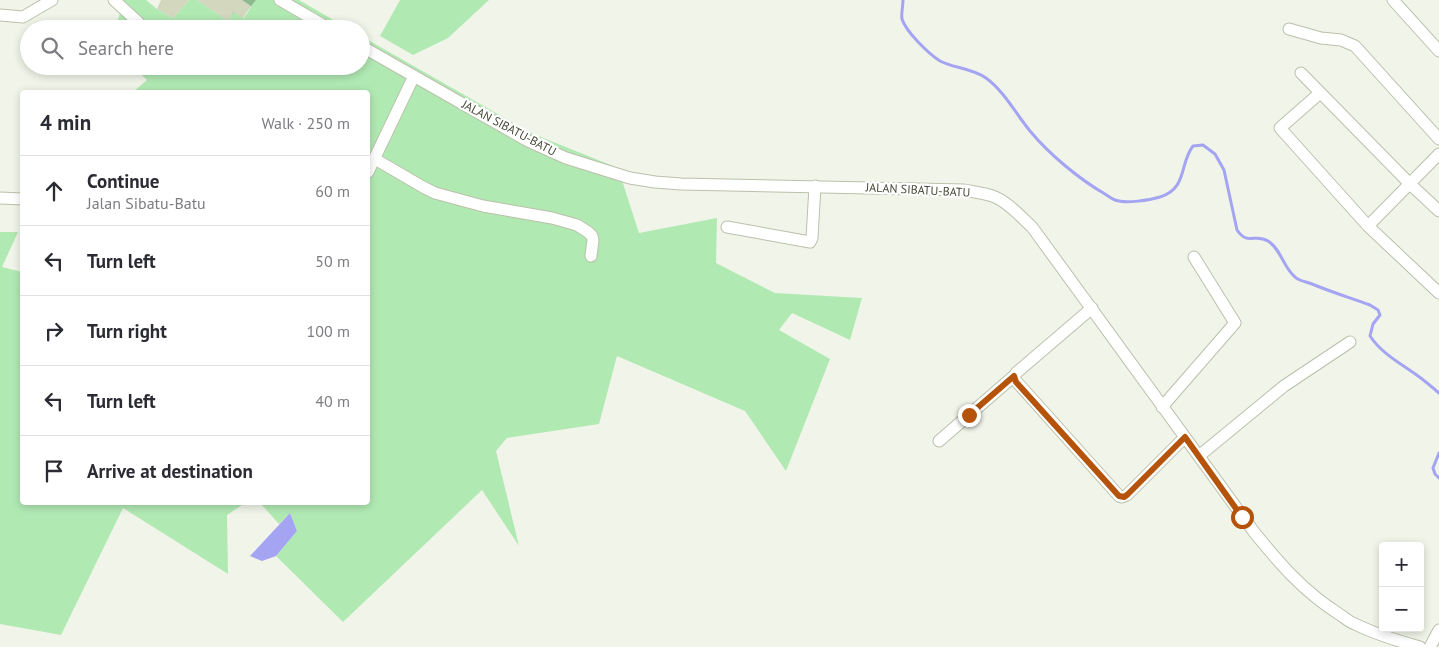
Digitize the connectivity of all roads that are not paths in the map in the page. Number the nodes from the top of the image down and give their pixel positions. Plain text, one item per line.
1 (52, 0) edge
2 (114, 0) edge
3 (280, 0) edge
4 (1393, 0) edge
5 (0, 15) edge
6 (136, 20) edge
7 (314, 20) edge
8 (1289, 28) dead end
9 (370, 51) edge
10 (1439, 51) edge
11 (1301, 74) dead end
12 (414, 76) junction
13 (1320, 92) junction
14 (1439, 139) edge
15 (1439, 154) edge
16 (374, 159) junction
17 (370, 168) edge
18 (1410, 184) junction
19 (815, 186) junction
20 (0, 198) edge
21 (20, 198) edge
22 (1439, 211) edge
23 (1368, 226) junction
24 (727, 227) dead end
25 (591, 256) dead end
26 (1194, 257) dead end
27 (1439, 293) edge
28 (1092, 308) junction
29 (1350, 342) dead end
30 (1014, 376) junction
31 (1162, 407) junction
32 (1185, 437) junction
33 (938, 441) dead end
34 (1199, 456) junction
35 (1439, 630) edge
36 (1420, 647) edge
37 (1430, 647) edge

1 - 5 street
2 - 6 street
3 - 7 street
4 - 10 street
8 - 14 street
9 - 12 street, JALAN SIBATU-BATU
11 - 13 street
12 - 16 street
12 - 19 street, JALAN SIBATU-BATU
13 - 18 street
13 - 23 street
15 - 18 street
16 - 17 street
16 - 25 street
18 - 22 street
18 - 23 street
19 - 24 street
19 - 28 street, JALAN SIBATU-BATU
20 - 21 street
23 - 27 street
26 - 31 street
28 - 30 street
28 - 31 street, JALAN SIBATU-BATU
29 - 34 street
30 - 32 street
30 - 33 street
31 - 32 street, JALAN SIBATU-BATU
32 - 34 street, JALAN SIBATU-BATU
34 - 36 street, JALAN SIBATU-BATU
35 - 37 street

